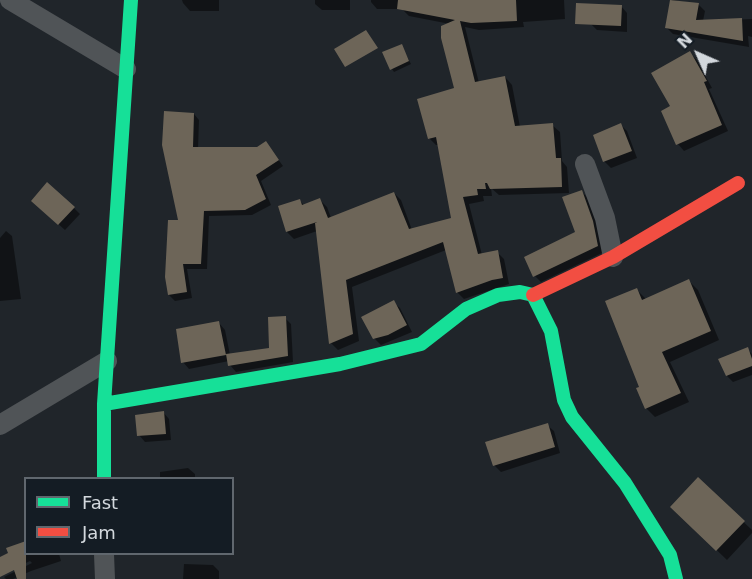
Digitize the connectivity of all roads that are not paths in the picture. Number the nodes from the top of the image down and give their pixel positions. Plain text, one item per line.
1 (10, 0) edge
2 (131, 0) edge
3 (126, 69) junction
4 (585, 164) dead end
5 (738, 183) dead end
6 (613, 257) junction
7 (533, 295) junction
8 (107, 361) junction
9 (104, 404) junction
10 (0, 425) edge
11 (104, 477) edge
12 (105, 555) edge
13 (105, 579) edge
14 (676, 579) edge

1 - 3 street
2 - 3 street
3 - 8 street
4 - 6 street
5 - 6 street
6 - 7 street
7 - 9 street
7 - 14 street
8 - 9 street
8 - 10 street
9 - 11 street
12 - 13 street

